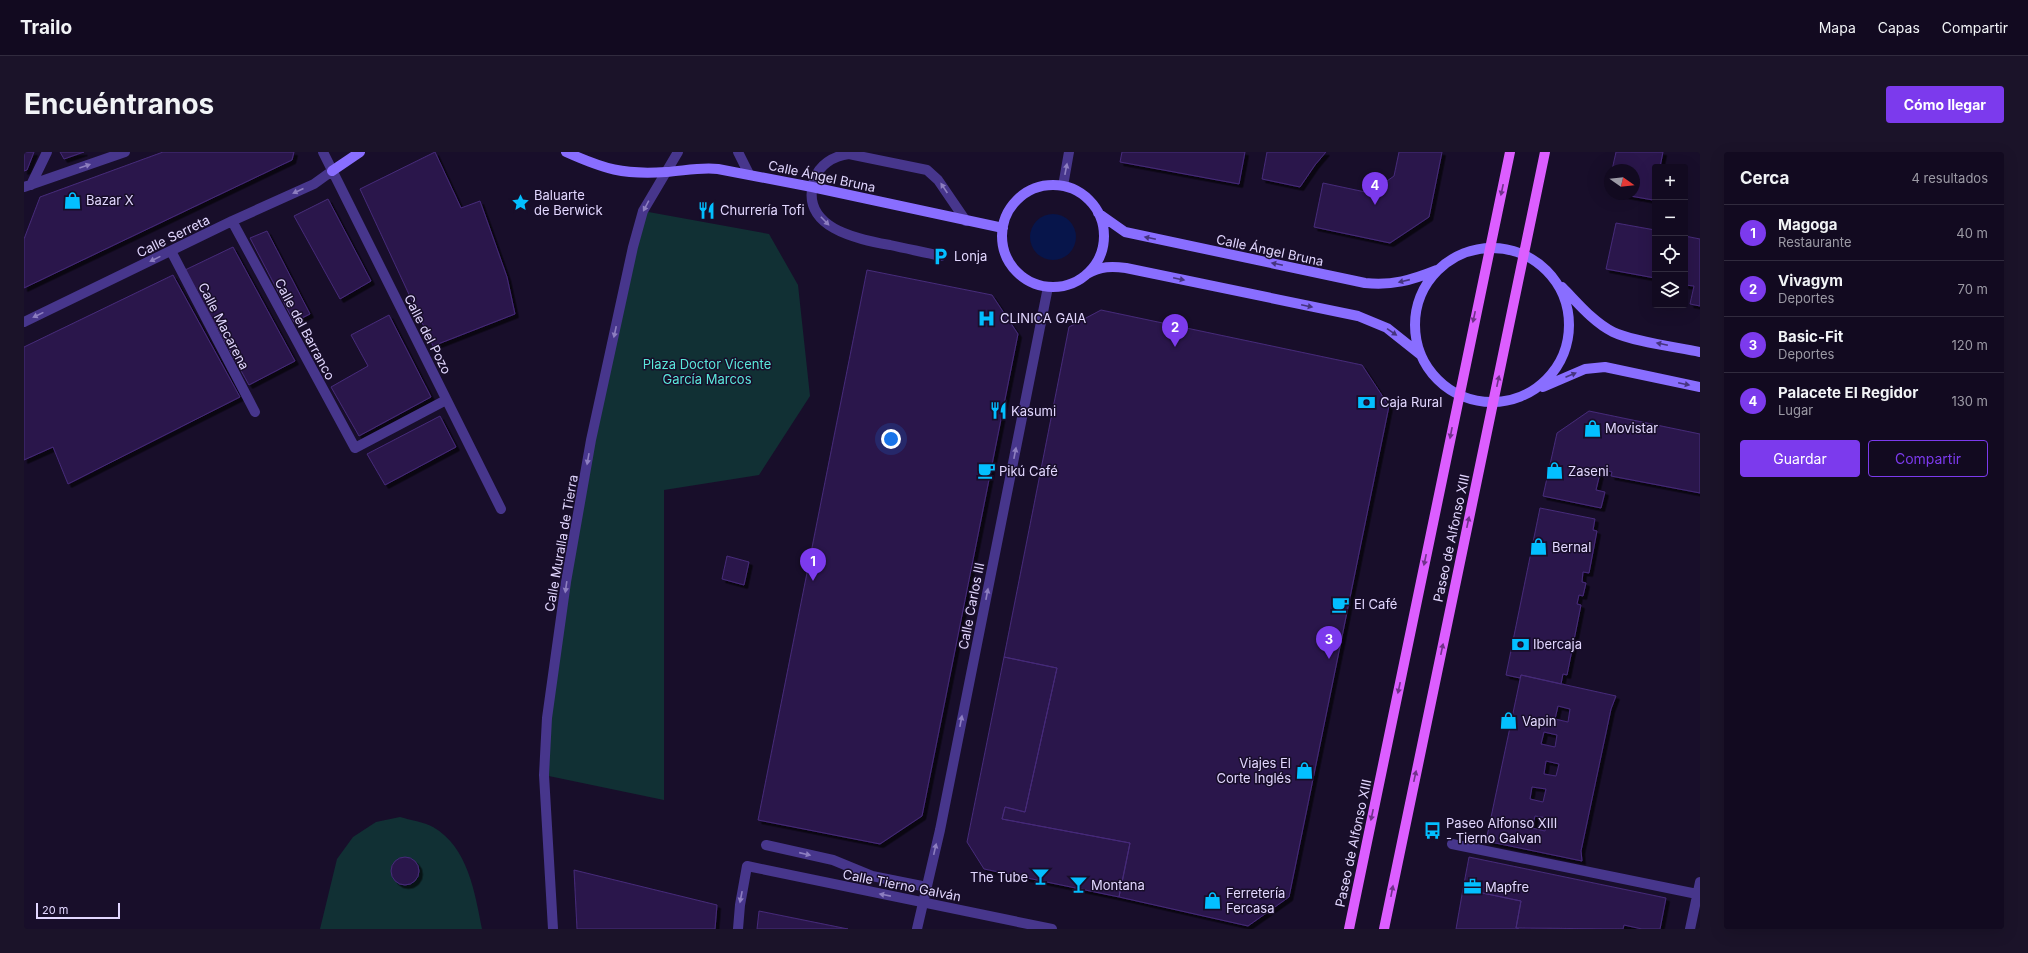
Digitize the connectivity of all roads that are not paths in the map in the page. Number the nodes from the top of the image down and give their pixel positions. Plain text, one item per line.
1 (47, 152) edge
2 (125, 152) edge
3 (323, 152) edge
4 (360, 152) edge
5 (566, 152) edge
6 (678, 152) edge
7 (738, 152) edge
8 (1069, 152) edge
9 (1510, 152) edge
10 (1545, 152) edge
11 (332, 171) junction
12 (665, 172) junction
13 (750, 174) junction
14 (28, 186) edge
15 (1062, 186) junction
16 (812, 187) junction
17 (1098, 213) junction
18 (232, 221) junction
19 (966, 221) junction
20 (1003, 228) junction
21 (1489, 248) junction
22 (171, 251) junction
23 (1524, 255) junction
24 (942, 256) dead end
25 (1441, 268) junction
26 (1087, 274) junction
27 (1553, 278) junction
28 (1048, 287) junction
29 (24, 322) edge
30 (1700, 352) edge
31 (1422, 356) junction
32 (1700, 387) edge
33 (1535, 390) junction
34 (1459, 395) junction
35 (446, 400) junction
36 (1493, 403) junction
37 (255, 412) dead end
38 (501, 509) dead end
39 (1452, 844) dead end
40 (766, 845) dead end
41 (1700, 882) edge
42 (927, 887) junction
43 (1697, 894) junction
44 (923, 902) junction
45 (553, 929) edge
46 (738, 929) edge
47 (917, 929) edge
48 (1052, 929) edge
49 (1349, 929) edge
50 (1384, 929) edge
51 (1690, 929) edge

1 - 14 street
14 -> 2 street
3 - 11 street, Calle del Pozo
4 - 11 street
5 - 12 street, Calle Ángel Bruna
6 - 12 street, Calle Muralla de Tierra
7 - 13 street
15 -> 8 street
9 -> 21 main road, Paseo de Alfonso XIII
10 - 23 main road, Paseo de Alfonso XIII
11 -> 18 street, Calle Serreta
11 - 35 street, Calle del Pozo
12 - 13 street, Calle Ángel Bruna
12 -> 45 street, Calle Muralla de Tierra
13 - 16 street, Calle Ángel Bruna
15 - 17 street
15 - 20 street
16 - 19 street, Calle Ángel Bruna
19 -> 16 street
16 -> 24 street
25 -> 17 street, Calle Ángel Bruna
17 - 26 street
18 - 22 street, Calle Serreta
18 - 35 street, Calle del Barranco
19 - 20 street, Calle Ángel Bruna
20 - 28 street
21 - 23 street
21 - 25 street
21 -> 34 main road, Paseo de Alfonso XIII
22 -> 29 street, Calle Serreta
22 - 37 street, Calle Macarena
23 - 27 street
36 -> 23 main road, Paseo de Alfonso XIII
25 - 31 street
26 - 28 street
26 -> 31 street
30 -> 27 street
27 - 33 street
42 -> 28 street, Calle Carlos III
31 - 34 street
33 -> 32 street
33 - 36 street
34 - 36 street
34 -> 49 main road, Paseo de Alfonso XIII
35 - 38 street, Calle del Pozo
50 -> 36 main road, Paseo de Alfonso XIII
39 - 43 street
40 -> 42 street
41 - 43 street
42 - 44 street, Calle Carlos III
43 - 51 street
44 -> 46 street, Calle Tierno Galván
44 - 47 street, Calle Carlos III
44 - 48 street, Calle Tierno Galván

